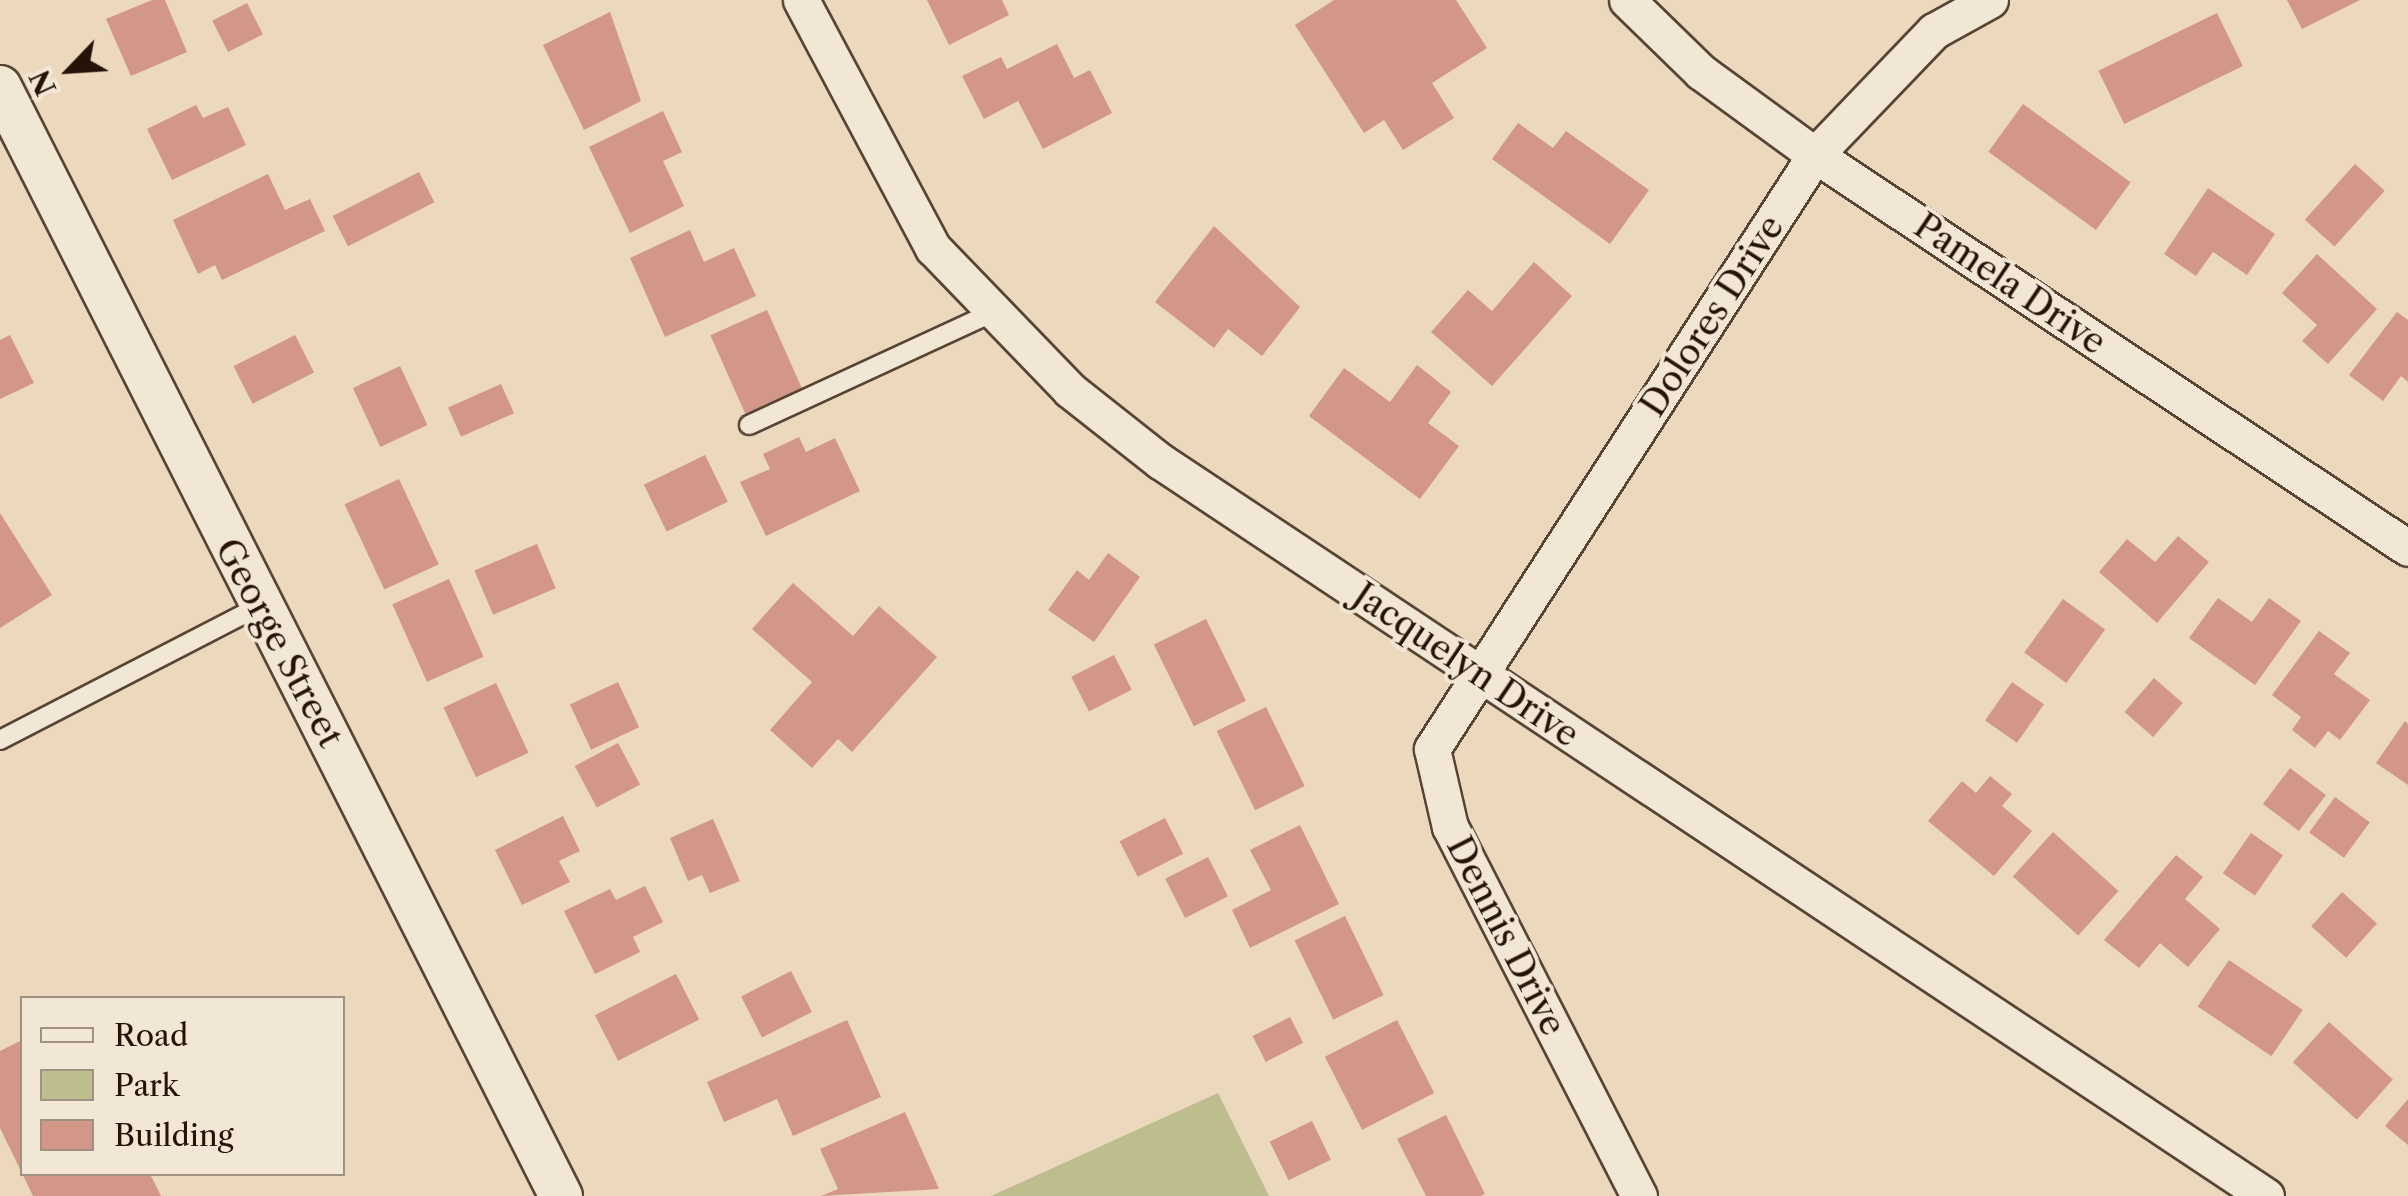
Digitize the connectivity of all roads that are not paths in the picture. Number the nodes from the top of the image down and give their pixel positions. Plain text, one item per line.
1 (801, 0) edge
2 (1627, 0) edge
3 (1990, 0) edge
4 (0, 87) edge
5 (1815, 155) junction
6 (992, 314) junction
7 (749, 425) dead end
8 (2408, 548) edge
9 (258, 608) junction
10 (1482, 676) junction
11 (0, 740) edge
12 (561, 1196) edge
13 (1639, 1196) edge
14 (2266, 1196) edge

1 - 6 street, Jacquelyn Drive
2 - 5 street, Pamela Drive
3 - 5 street, Dolores Drive
4 - 9 street, George Street
5 - 8 street, Pamela Drive
5 - 10 street, Dolores Drive
6 - 7 lane
6 - 10 street, Jacquelyn Drive
9 - 11 lane
9 - 12 street, George Street
10 - 13 street, Dennis Drive
10 - 14 street, Jacquelyn Drive

